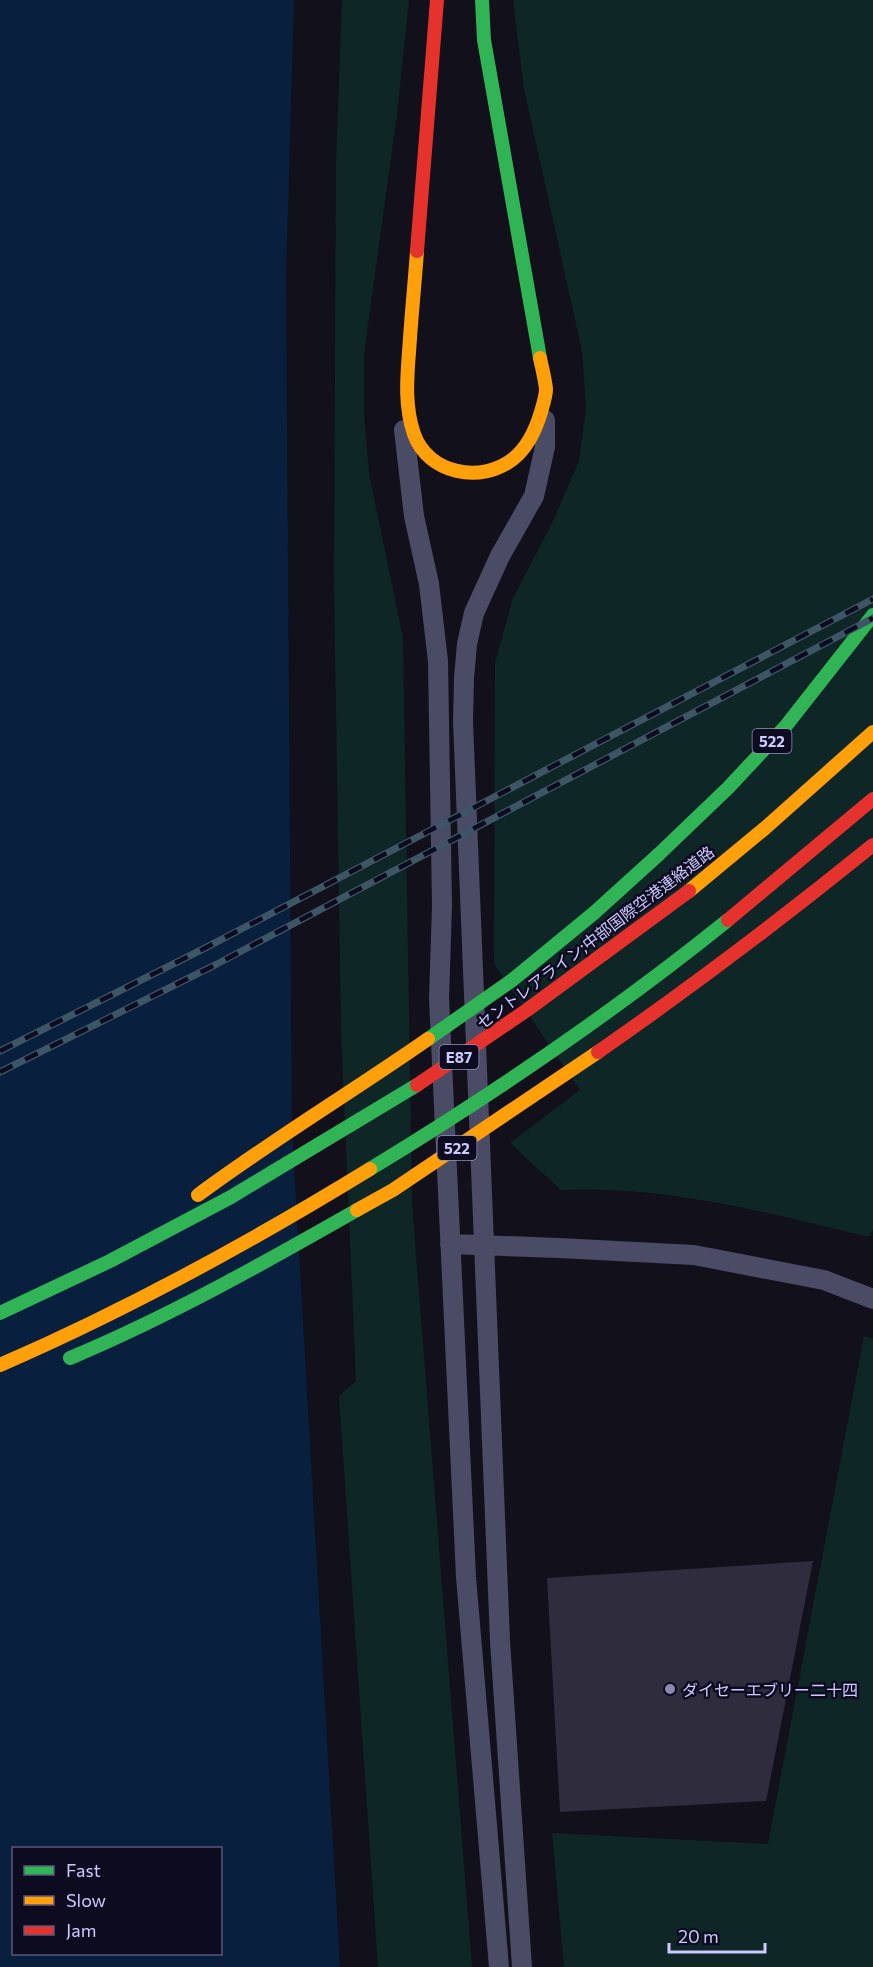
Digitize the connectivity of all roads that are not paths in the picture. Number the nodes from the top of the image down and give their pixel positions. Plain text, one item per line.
1 (437, 0) edge
2 (482, 0) edge
3 (406, 390) junction
4 (546, 390) junction
5 (873, 615) edge
6 (873, 732) edge
7 (873, 799) edge
8 (873, 846) edge
9 (450, 1244) junction
10 (483, 1245) junction
11 (110, 1261) junction
12 (873, 1299) edge
13 (0, 1313) edge
14 (0, 1365) edge
15 (53, 1365) dead end
16 (499, 1967) edge
17 (522, 1967) edge

1 - 3 main road
2 - 4 main road
3 - 4 main road
3 - 9 lane
4 - 10 lane
5 - 11 main road, 522, bridge
6 - 11 main road, セントレアライン;中部国際空港連絡道路 / E87, bridge
7 - 14 main road, bridge
8 - 15 main road, 522, bridge
9 - 10 lane
9 - 16 lane
10 - 12 lane
10 - 17 lane
11 - 13 main road, セントレアライン;中部国際空港連絡道路 / E87, bridge

